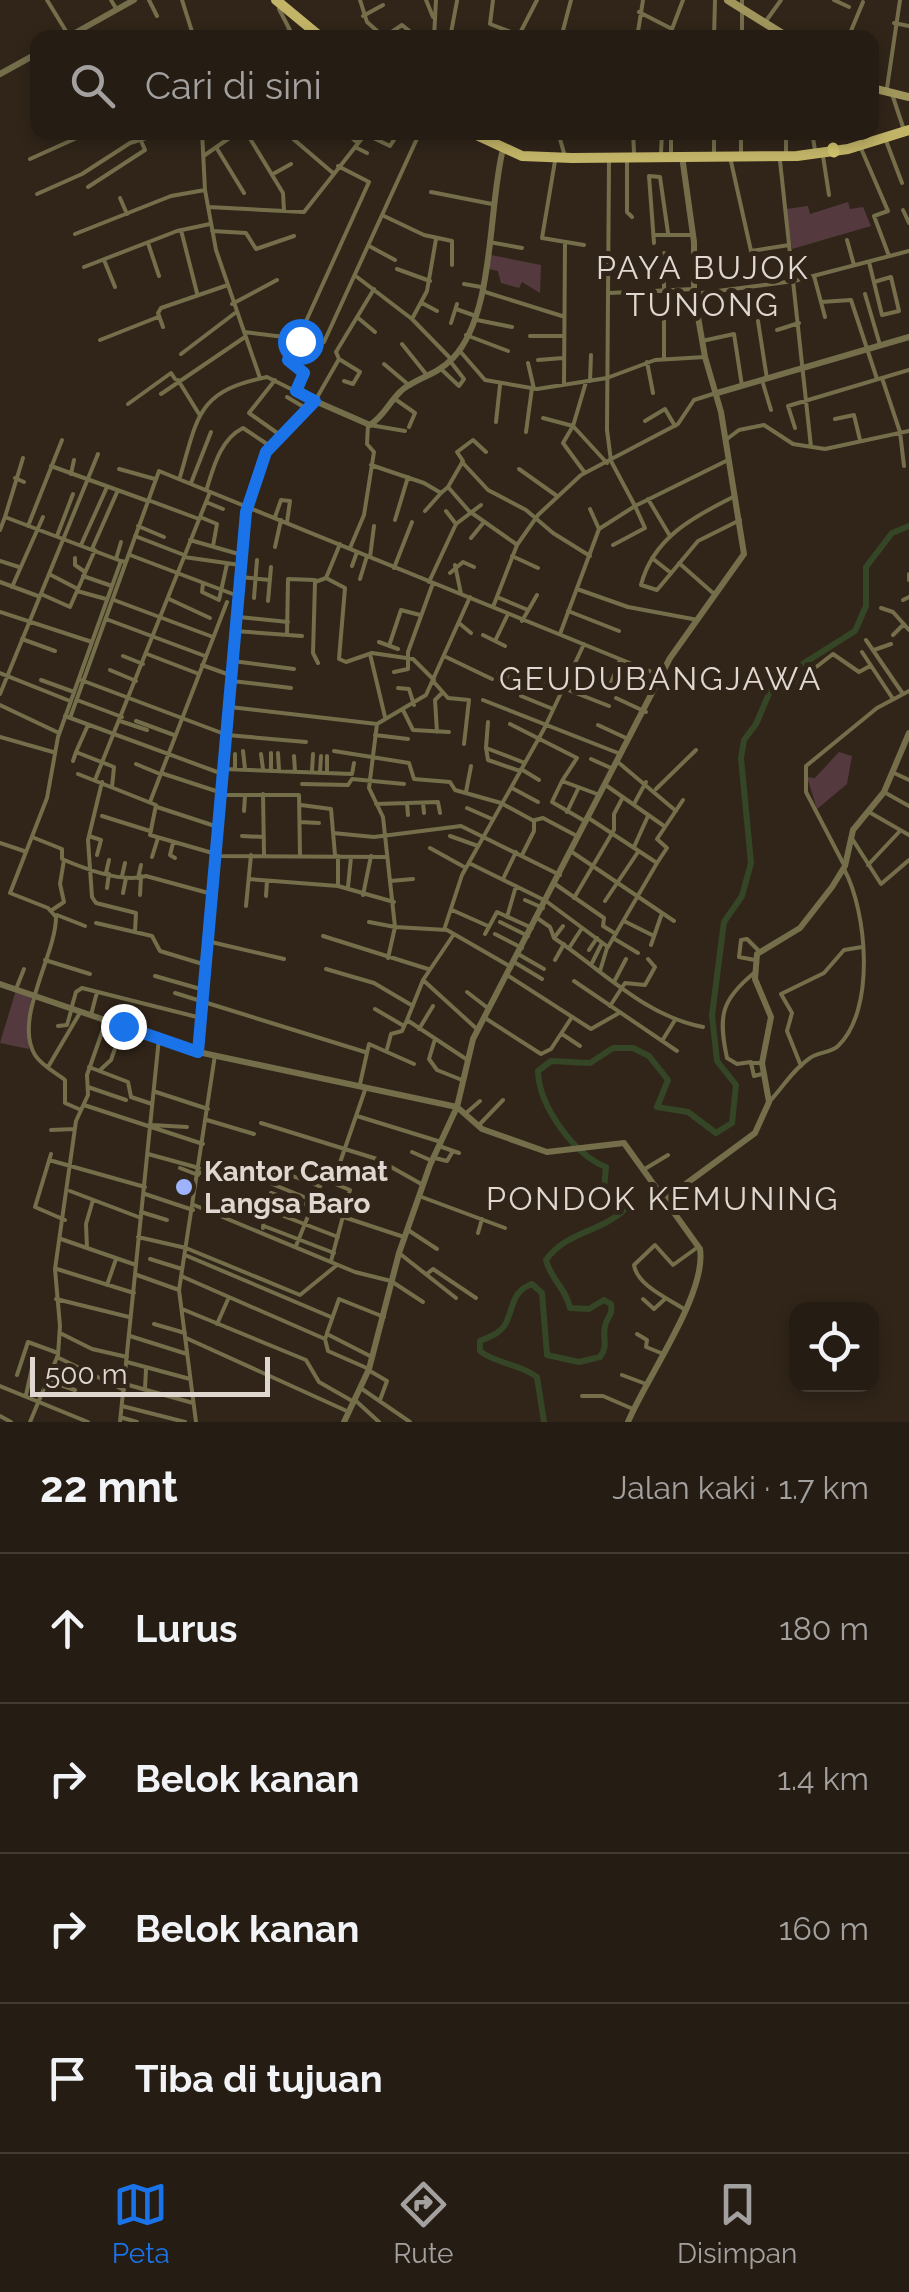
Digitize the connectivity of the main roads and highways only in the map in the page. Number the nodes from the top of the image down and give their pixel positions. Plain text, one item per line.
1 (728, 0) edge
2 (275, 3) edge
3 (742, 4) edge
4 (304, 30) edge
5 (311, 30) edge
6 (777, 30) edge
7 (879, 90) edge
8 (909, 94) edge
9 (907, 127) edge
10 (879, 135) edge
11 (486, 140) edge
12 (498, 140) edge
13 (863, 140) edge
14 (879, 140) edge
15 (879, 140) edge
16 (826, 151) junction
17 (671, 154) junction
18 (735, 154) junction
19 (557, 155) junction
20 (631, 156) junction

1 - 3 main road
2 - 4 main road
2 - 5 main road
3 - 6 main road
7 - 8 main road
9 - 10 main road
9 - 14 main road
11 - 19 main road
12 - 19 main road
13 - 16 main road
15 - 16 main road
16 - 18 main road
17 - 18 main road
17 - 18 main road
17 - 20 main road
17 - 20 main road
19 - 20 main road
19 - 20 main road

